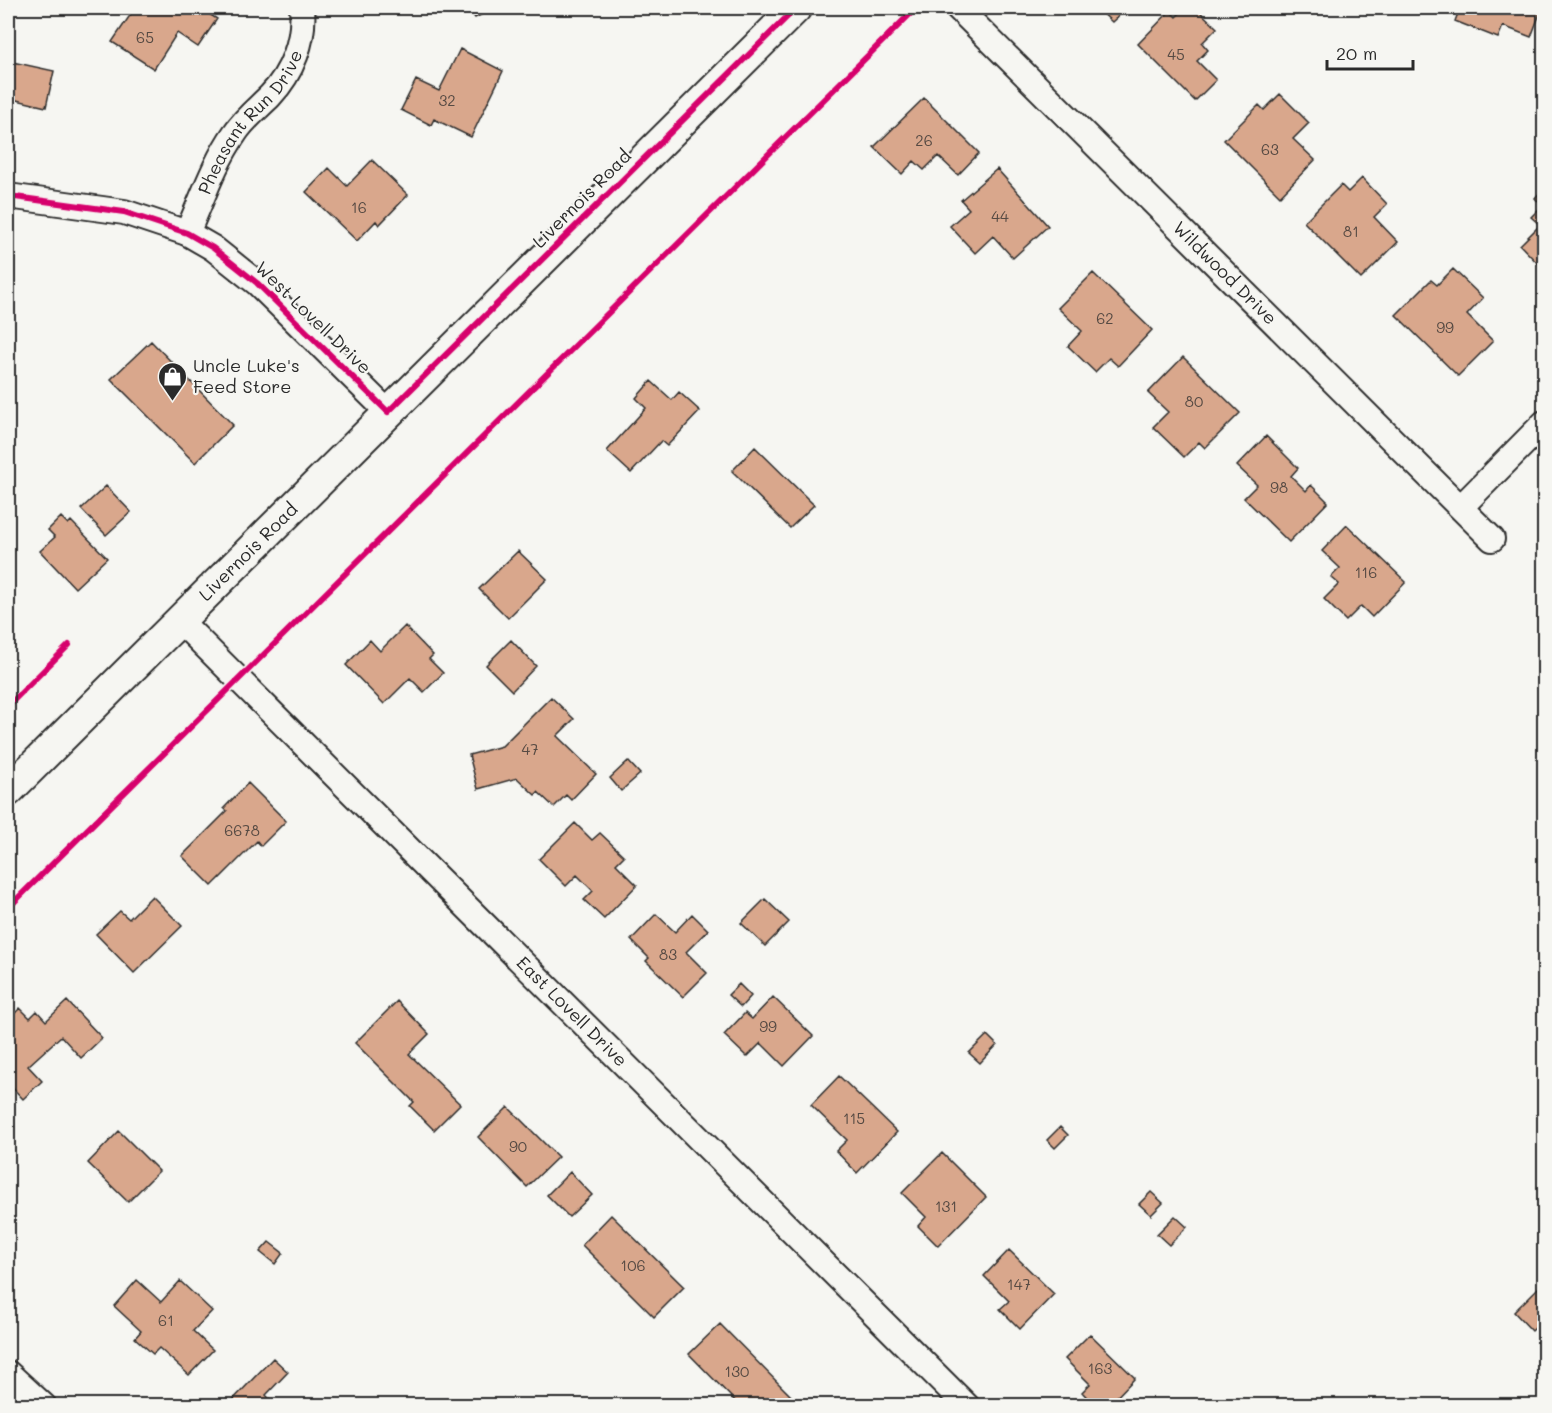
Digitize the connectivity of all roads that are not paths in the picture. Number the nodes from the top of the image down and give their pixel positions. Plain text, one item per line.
1 (302, 8) edge
2 (796, 8) edge
3 (958, 8) edge
4 (8, 196) edge
5 (187, 233) junction
6 (388, 412) junction
7 (1545, 423) edge
8 (1461, 507) junction
9 (1492, 539) dead end
10 (178, 619) junction
11 (8, 791) edge
12 (8, 1373) edge
13 (44, 1406) edge
14 (967, 1406) edge

1 - 5 street, Pheasant Run Drive
2 - 6 street, Livernois Road
3 - 8 street, Wildwood Drive
4 - 5 street, West Lovell Drive
5 - 6 street, West Lovell Drive
6 - 10 street, Livernois Road
7 - 8 street
8 - 9 street, Wildwood Drive
10 - 11 street, Livernois Road
10 - 14 street, East Lovell Drive
12 - 13 street

